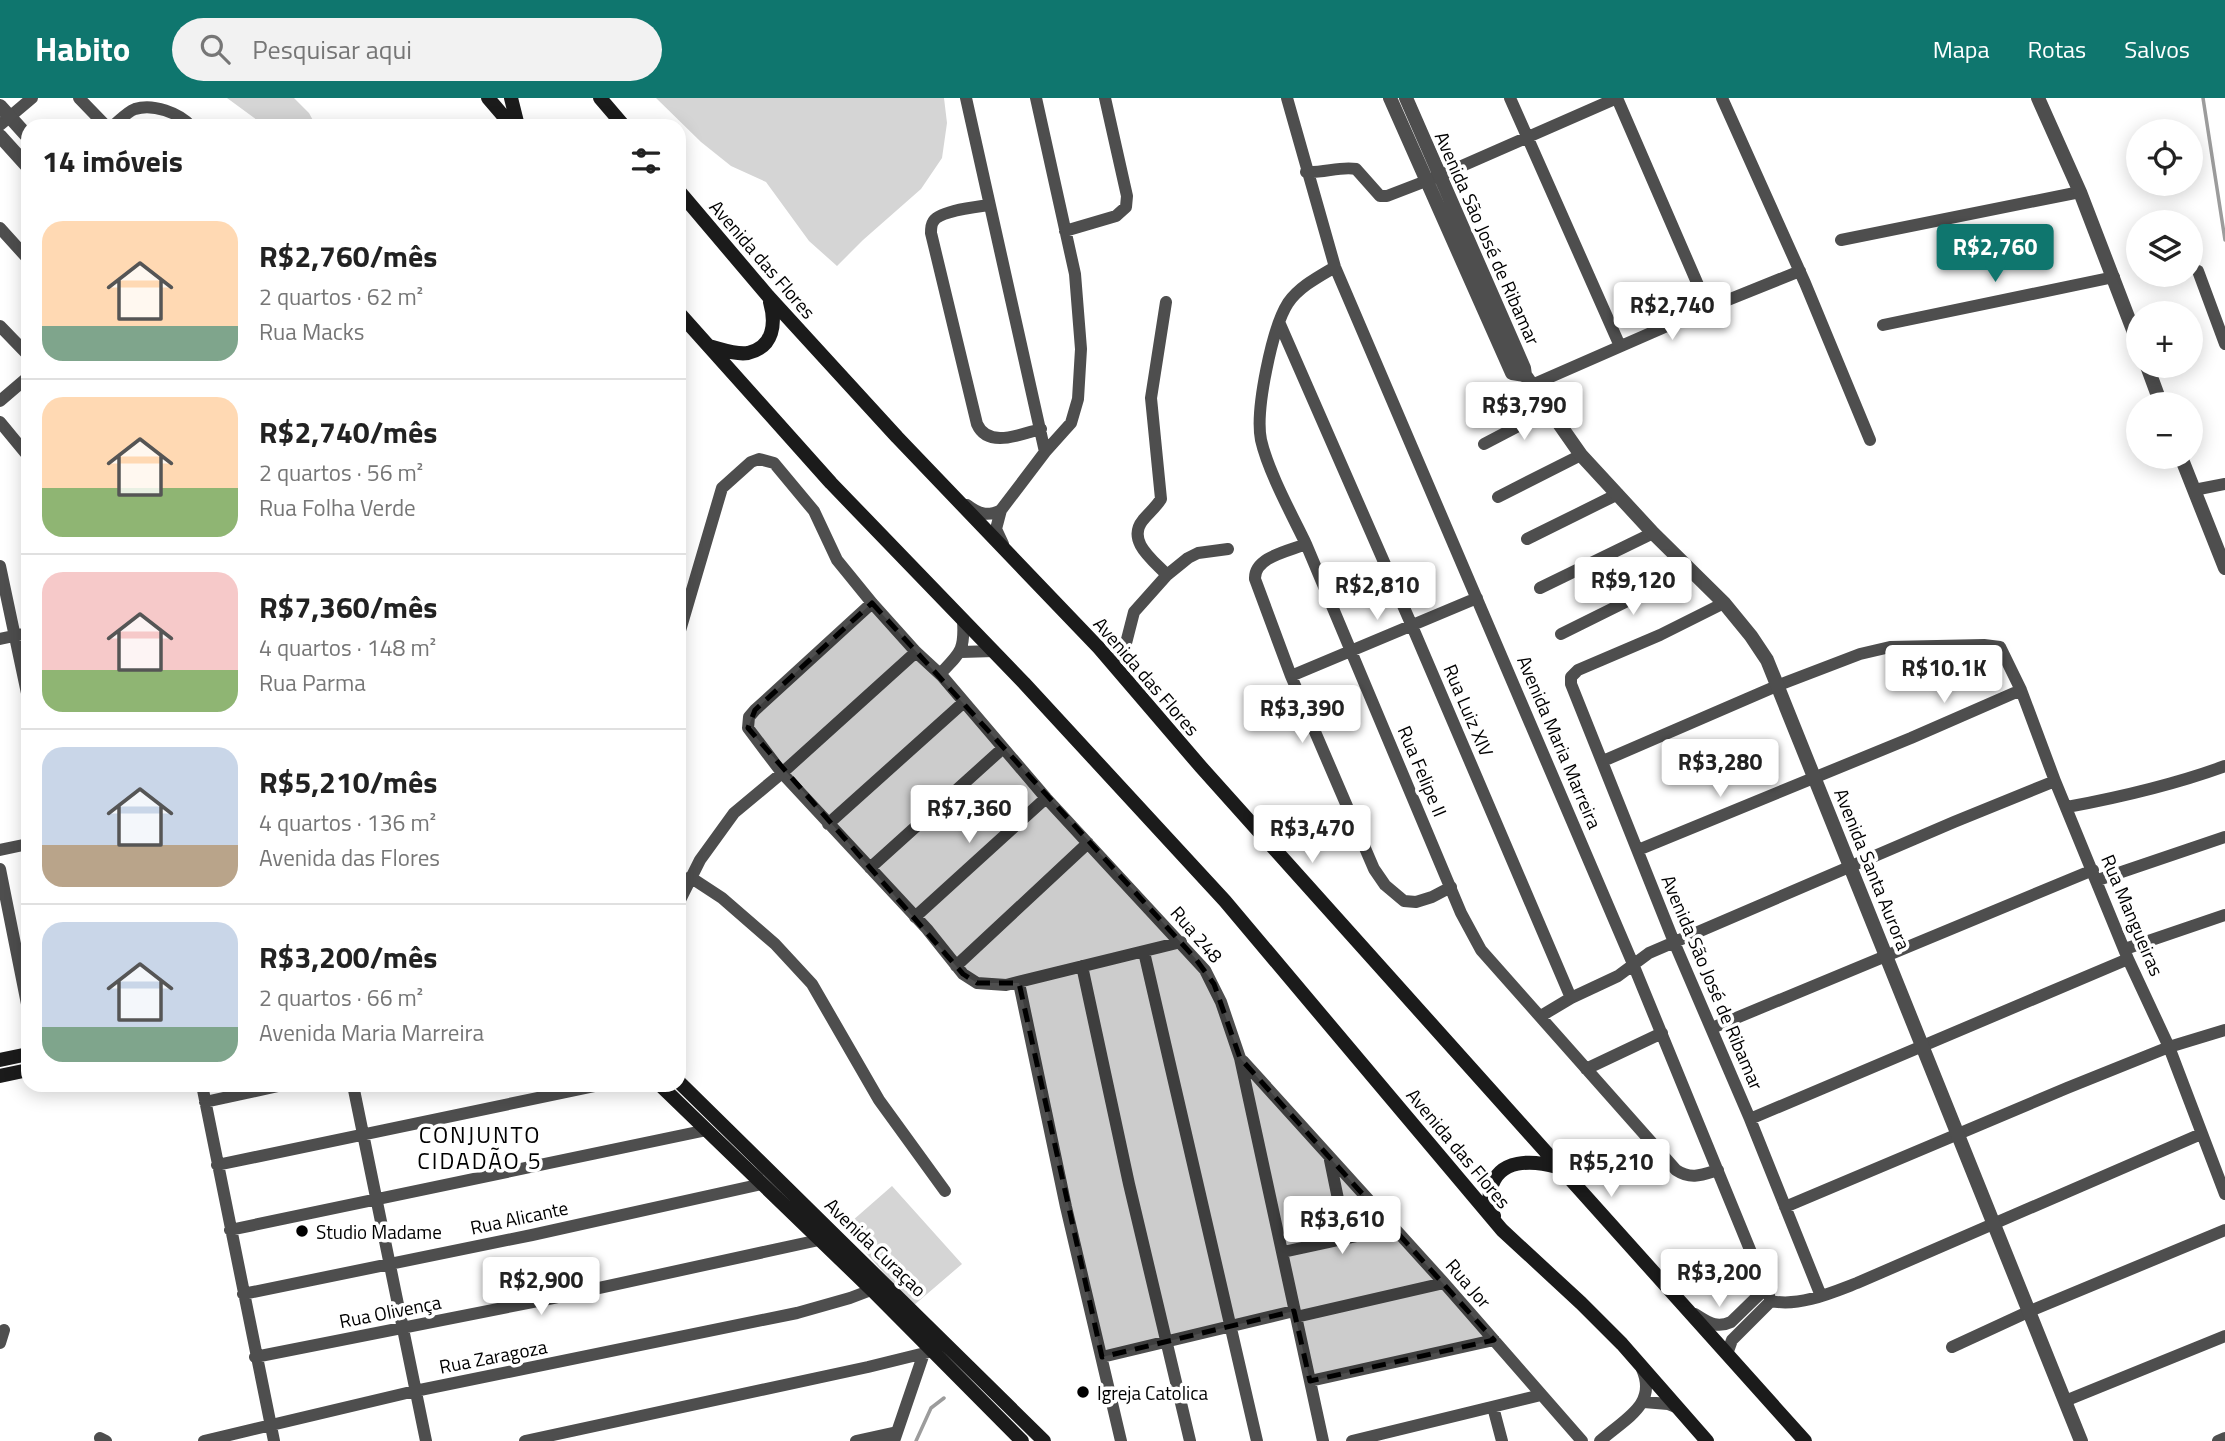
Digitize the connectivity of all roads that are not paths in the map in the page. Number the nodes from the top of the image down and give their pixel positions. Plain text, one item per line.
1 (32, 98) edge
2 (79, 98) edge
3 (488, 98) edge
4 (511, 98) edge
5 (600, 98) edge
6 (966, 98) edge
7 (1036, 98) edge
8 (1105, 98) edge
9 (1287, 98) edge
10 (1390, 98) edge
11 (1406, 98) edge
12 (1510, 98) edge
13 (1617, 98) edge
14 (1722, 98) edge
15 (2038, 98) edge
16 (3, 116) edge
17 (99, 119) edge
18 (122, 119) edge
19 (184, 119) edge
20 (506, 119) edge
21 (516, 119) edge
22 (618, 119) edge
23 (21, 131) edge
24 (0, 136) edge
25 (1527, 137) junction
26 (21, 159) edge
27 (1306, 172) junction
28 (1432, 178) junction
29 (2080, 191) junction
30 (686, 199) edge
31 (989, 205) junction
32 (0, 228) edge
33 (1065, 231) junction
34 (1841, 240) dead end
35 (21, 251) edge
36 (1335, 267) junction
37 (1800, 271) junction
38 (2114, 277) junction
39 (2203, 285) edge
40 (768, 296) junction
41 (1166, 302) dead end
42 (1708, 308) junction
43 (2126, 310) edge
44 (686, 321) edge
45 (1279, 322) junction
46 (1883, 325) dead end
47 (0, 326) edge
48 (2225, 344) edge
49 (709, 346) junction
50 (1620, 346) junction
51 (21, 348) edge
52 (1529, 380) junction
53 (21, 383) edge
54 (0, 401) edge
55 (1549, 410) junction
56 (0, 422) edge
57 (1041, 429) junction
58 (1870, 440) dead end
59 (1484, 444) dead end
60 (21, 448) edge
61 (1045, 452) junction
62 (1581, 455) junction
63 (2186, 469) edge
64 (2225, 484) edge
65 (2194, 490) junction
66 (1618, 494) junction
67 (956, 496) junction
68 (1498, 497) dead end
69 (1001, 510) junction
70 (1653, 533) junction
71 (1527, 539) dead end
72 (1306, 544) junction
73 (1006, 548) junction
74 (1228, 549) dead end
75 (0, 566) edge
76 (2225, 568) edge
77 (1690, 570) junction
78 (1167, 575) junction
79 (1540, 588) dead end
80 (1477, 598) junction
81 (872, 603) junction
82 (1724, 603) junction
83 (686, 610) edge
84 (962, 620) junction
85 (1412, 626) junction
86 (21, 632) edge
87 (1561, 634) dead end
88 (21, 635) edge
89 (0, 639) edge
90 (1351, 650) junction
91 (993, 651) junction
92 (916, 652) junction
93 (961, 652) junction
94 (1112, 663) junction
95 (940, 674) junction
96 (1291, 676) junction
97 (1779, 685) junction
98 (2021, 690) junction
99 (964, 702) junction
100 (1002, 749) junction
101 (1602, 761) junction
102 (2225, 766) edge
103 (782, 773) junction
104 (1815, 778) junction
105 (2055, 781) junction
106 (1046, 798) junction
107 (2067, 807) junction
108 (828, 824) junction
109 (2225, 837) edge
110 (1088, 843) junction
111 (21, 846) edge
112 (0, 850) edge
113 (1638, 850) junction
114 (1851, 867) junction
115 (870, 868) junction
116 (0, 869) edge
117 (2095, 875) junction
118 (691, 877) junction
119 (686, 887) edge
120 (1451, 887) junction
121 (2225, 915) edge
122 (915, 917) junction
123 (1181, 942) junction
124 (1674, 943) junction
125 (1144, 952) junction
126 (2127, 954) junction
127 (1887, 956) junction
128 (1633, 964) junction
129 (957, 966) junction
130 (1082, 967) junction
131 (21, 974) edge
132 (1019, 983) junction
133 (1571, 998) junction
134 (1541, 1016) junction
135 (1712, 1028) junction
136 (2225, 1030) edge
137 (1662, 1033) junction
138 (1923, 1045) junction
139 (2169, 1047) junction
140 (21, 1056) edge
141 (1240, 1058) junction
142 (0, 1060) edge
143 (1586, 1069) junction
144 (21, 1072) edge
145 (0, 1076) edge
146 (686, 1089) edge
147 (203, 1092) edge
148 (251, 1092) edge
149 (354, 1092) edge
150 (566, 1092) edge
151 (667, 1092) edge
152 (561, 1093) joint
153 (205, 1102) junction
154 (1750, 1119) junction
155 (707, 1130) junction
156 (2201, 1134) junction
157 (363, 1135) junction
158 (1958, 1135) junction
159 (1330, 1160) junction
160 (217, 1165) junction
161 (1559, 1167) junction
162 (1718, 1170) junction
163 (762, 1184) junction
164 (945, 1191) dead end
165 (2225, 1194) edge
166 (376, 1199) junction
167 (1785, 1208) junction
168 (1995, 1225) junction
169 (1394, 1228) junction
170 (230, 1230) junction
171 (1502, 1230) junction
172 (2225, 1230) edge
173 (1346, 1238) junction
174 (819, 1240) junction
175 (1283, 1251) junction
176 (389, 1263) junction
177 (1444, 1283) junction
178 (879, 1287) junction
179 (243, 1294) junction
180 (1672, 1294) junction
181 (1768, 1295) junction
182 (1821, 1296) junction
183 (2030, 1311) junction
184 (1295, 1314) junction
185 (1230, 1326) junction
186 (402, 1328) junction
187 (2225, 1336) edge
188 (1494, 1340) junction
189 (1167, 1342) junction
190 (1952, 1347) dead end
191 (929, 1352) junction
192 (1727, 1354) junction
193 (255, 1357) junction
194 (1102, 1357) junction
195 (1640, 1366) junction
196 (1310, 1381) junction
197 (415, 1391) junction
198 (1541, 1395) junction
199 (2065, 1401) junction
200 (1644, 1402) junction
201 (1493, 1407) junction
202 (1678, 1408) junction
203 (1022, 1419) junction
204 (271, 1425) junction
205 (1008, 1427) junction
206 (896, 1437) edge
207 (2225, 1438) edge
208 (204, 1441) edge
209 (274, 1441) edge
210 (426, 1441) edge
211 (525, 1441) edge
212 (856, 1441) edge
213 (1022, 1441) edge
214 (1044, 1441) edge
215 (1121, 1441) edge
216 (1190, 1441) edge
217 (1256, 1441) edge
218 (1323, 1441) edge
219 (1352, 1441) edge
220 (1502, 1441) edge
221 (1582, 1441) edge
222 (1600, 1441) edge
223 (1707, 1441) edge
224 (1805, 1441) edge
225 (2081, 1441) edge
226 (2218, 1441) edge

1 - 16 street
2 - 17 street
3 - 20 main road
4 - 21 main road
5 - 22 main road
6 - 31 street
7 - 33 street
8 - 33 street
9 - 27 street, Avenida Maria Marreira
10 - 28 street, Avenida São José de Ribamar
11 - 28 street, Avenida São José de Ribamar
12 - 25 street
13 - 25 street
13 - 42 street
14 - 37 street
15 - 29 street
16 - 23 street
18 - 19 street
24 - 26 street
25 - 28 street
25 - 50 street
27 - 28 street
27 - 36 street, Avenida Maria Marreira
28 - 52 street, Avenida São José de Ribamar
29 - 34 street
29 - 38 street
30 - 40 main road, Avenida das Flores
31 - 57 street
31 - 57 street
32 - 35 street
33 - 61 street
36 - 45 street, Rua Felipe II
36 - 80 street, Avenida Maria Marreira
37 - 42 street
37 - 58 street
38 - 43 street
38 - 46 street
39 - 48 street
40 - 49 main road
40 - 67 main road, Avenida das Flores
41 - 78 street
42 - 50 street
44 - 49 main road, Avenida das Flores
45 - 72 street, Rua Felipe II
45 - 85 street, Rua Luiz XIV
47 - 51 street
49 - 84 main road, Avenida das Flores
50 - 52 street
52 - 55 street, Avenida Santa Aurora
53 - 54 street
55 - 59 street
55 - 62 street, Avenida Santa Aurora
56 - 60 street
57 - 61 street
61 - 69 street
62 - 66 street, Avenida Santa Aurora
62 - 68 street
63 - 65 street
64 - 65 street
65 - 76 street
66 - 70 street, Avenida Santa Aurora
66 - 71 street
67 - 69 street
67 - 73 main road, Avenida das Flores
69 - 73 street
70 - 77 street, Avenida Santa Aurora
70 - 79 street
72 - 90 street, Rua Felipe II
72 - 96 street
73 - 94 main road, Avenida das Flores
74 - 78 street
75 - 86 street
77 - 82 street, Avenida Santa Aurora
77 - 87 street
78 - 94 street
80 - 85 street
80 - 128 street, Avenida Maria Marreira
81 - 83 street, Rua 248
81 - 92 street, Rua 248
81 - 103 street
82 - 97 street, Avenida Santa Aurora
82 - 101 street, Avenida São José de Ribamar
84 - 91 main road, Avenida das Flores
84 - 93 street
85 - 90 street
85 - 133 street, Rua Luiz XIV
88 - 89 street
90 - 96 street
90 - 120 street, Rua Felipe II
91 - 93 street
91 - 171 main road, Avenida das Flores
92 - 95 street, Rua 248
92 - 103 street
93 - 95 street
94 - 161 main road, Avenida das Flores
95 - 99 street, Rua 248
96 - 120 street
97 - 98 street, Rua Mangueiras
97 - 101 street
97 - 104 street, Avenida Santa Aurora
98 - 104 street
98 - 105 street, Rua Mangueiras
99 - 100 street, Rua 248
99 - 108 street
100 - 106 street, Rua 248
100 - 115 street
101 - 113 street, Avenida São José de Ribamar
102 - 107 street
103 - 108 street
103 - 118 street
104 - 113 street
104 - 114 street, Avenida Santa Aurora
105 - 107 street, Rua Mangueiras
105 - 114 street
106 - 110 street, Rua 248
106 - 122 street
107 - 117 street, Rua Mangueiras
108 - 115 street
109 - 117 street
110 - 123 street, Rua 248
110 - 129 street
111 - 112 street
113 - 124 street, Avenida São José de Ribamar
114 - 124 street
114 - 127 street, Avenida Santa Aurora
115 - 122 street
116 - 131 street
117 - 126 street, Rua Mangueiras
117 - 127 street
118 - 119 street
118 - 164 street
120 - 134 street, Rua Felipe II
121 - 126 street
122 - 129 street
123 - 125 street
123 - 141 street, Rua 248
124 - 128 street
124 - 135 street, Avenida São José de Ribamar
125 - 130 street
125 - 185 street
126 - 138 street
126 - 139 street, Rua Mangueiras
127 - 135 street
127 - 138 street, Avenida Santa Aurora
128 - 133 street
128 - 137 street, Avenida Maria Marreira
129 - 132 street
130 - 132 street
130 - 189 street
132 - 194 street
133 - 134 street
134 - 143 street, Rua Felipe II
135 - 154 street, Avenida São José de Ribamar
136 - 139 street
137 - 143 street
137 - 162 street, Avenida Maria Marreira
138 - 154 street
138 - 158 street, Avenida Santa Aurora
139 - 156 street, Rua Mangueiras
139 - 158 street
140 - 142 main road
141 - 159 street, Rua Jor
141 - 175 street, Rua 248
143 - 162 street, Rua Felipe II
144 - 145 main road
146 - 178 main road, Avenida Curaçao
147 - 153 street
148 - 153 street
149 - 157 street
150 - 152 street
151 - 155 main road, Avenida Curaçao
152 - 157 street
153 - 160 street
154 - 167 street, Avenida São José de Ribamar
155 - 163 main road, Avenida Curaçao
155 - 166 street
156 - 165 street, Rua Mangueiras
156 - 168 street
157 - 160 street
157 - 166 street
158 - 167 street
158 - 168 street, Avenida Santa Aurora
159 - 169 street, Rua Jor
159 - 173 street
160 - 170 street
161 - 171 main road
161 - 180 main road, Avenida das Flores
162 - 181 street, Avenida Maria Marreira
163 - 174 main road, Avenida Curaçao
163 - 176 street, Rua Alicante
166 - 170 street
166 - 176 street
167 - 182 street, Avenida São José de Ribamar
168 - 182 street
168 - 183 street, Avenida Santa Aurora
169 - 173 street
169 - 177 street, Rua Jor
170 - 179 street
171 - 195 main road, Avenida das Flores
172 - 183 street
173 - 175 street
174 - 178 main road, Avenida Curaçao
174 - 186 street, Rua Olivença
175 - 184 street, Rua 248
176 - 179 street, Rua Alicante
176 - 186 street
177 - 184 street
177 - 188 street, Rua Jor
178 - 191 main road, Avenida Curaçao
178 - 197 street, Rua Zaragoza
178 - 203 main road, Avenida Curaçao
179 - 193 street
180 - 181 street
180 - 192 main road, Avenida das Flores
181 - 182 street
181 - 192 street
183 - 190 street
183 - 199 street, Avenida Santa Aurora
184 - 185 street
184 - 196 street, Rua 248
185 - 189 street
185 - 217 street
186 - 193 street, Rua Olivença
186 - 197 street
187 - 199 street
188 - 196 street
188 - 198 street, Rua Jor
189 - 194 street
189 - 216 street
191 - 205 main road, Avenida Curaçao
191 - 206 street
191 - 211 street
192 - 224 main road, Avenida das Flores
193 - 204 street
194 - 215 street
195 - 200 street
195 - 202 main road, Avenida das Flores
196 - 218 street, Rua 248
197 - 204 street, Rua Zaragoza
197 - 210 street
198 - 201 street
198 - 221 street, Rua Jor
199 - 225 street, Avenida Santa Aurora
200 - 202 street
200 - 222 street
201 - 219 street
201 - 220 street
202 - 223 main road, Avenida das Flores
203 - 205 main road
203 - 214 main road, Avenida Curaçao
204 - 208 street, Rua Zaragoza
204 - 209 street
205 - 213 main road, Avenida Curaçao
206 - 212 street
207 - 226 street

